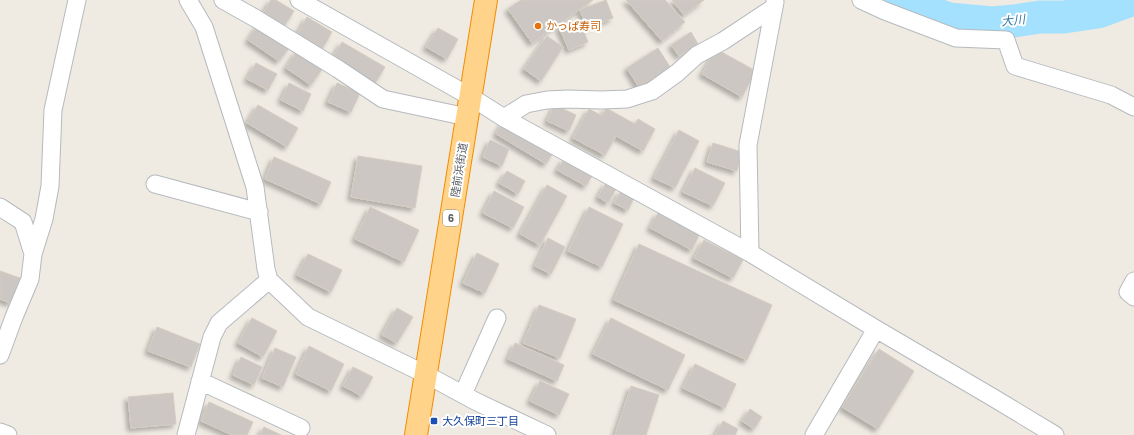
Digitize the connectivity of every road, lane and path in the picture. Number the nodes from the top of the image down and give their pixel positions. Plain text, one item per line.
1 (77, 0) edge
2 (188, 0) edge
3 (223, 0) edge
4 (299, 0) edge
5 (486, 0) edge
6 (861, 0) edge
7 (774, 4) edge
8 (469, 107) junction
9 (1134, 107) edge
10 (504, 118) junction
11 (155, 184) dead end
12 (0, 207) edge
13 (259, 212) junction
14 (750, 253) junction
15 (33, 254) junction
16 (269, 280) junction
17 (1134, 281) edge
18 (1134, 297) edge
19 (497, 318) dead end
20 (876, 329) junction
21 (0, 355) edge
22 (426, 375) junction
23 (200, 381) junction
24 (463, 394) junction
25 (301, 428) dead end
26 (0, 432) edge
27 (8, 435) edge
28 (186, 435) edge
29 (416, 435) edge
30 (548, 435) edge
31 (814, 435) edge
32 (1055, 435) edge

1 - 15 street
2 - 13 street
3 - 8 street
4 - 8 street
5 - 8 highway, 陸前浜街道 / 6
6 - 9 street
7 - 10 street
7 - 14 street
8 - 10 street
8 - 22 highway, 陸前浜街道 / 6
10 - 14 street
11 - 13 street
12 - 15 street
13 - 16 street
14 - 20 street
15 - 21 street
16 - 22 street
16 - 23 street
17 - 18 street
19 - 24 street
20 - 31 street
20 - 32 street
22 - 24 street
22 - 29 highway, 陸前浜街道 / 6
23 - 25 street
23 - 28 street
24 - 30 street
26 - 27 street

